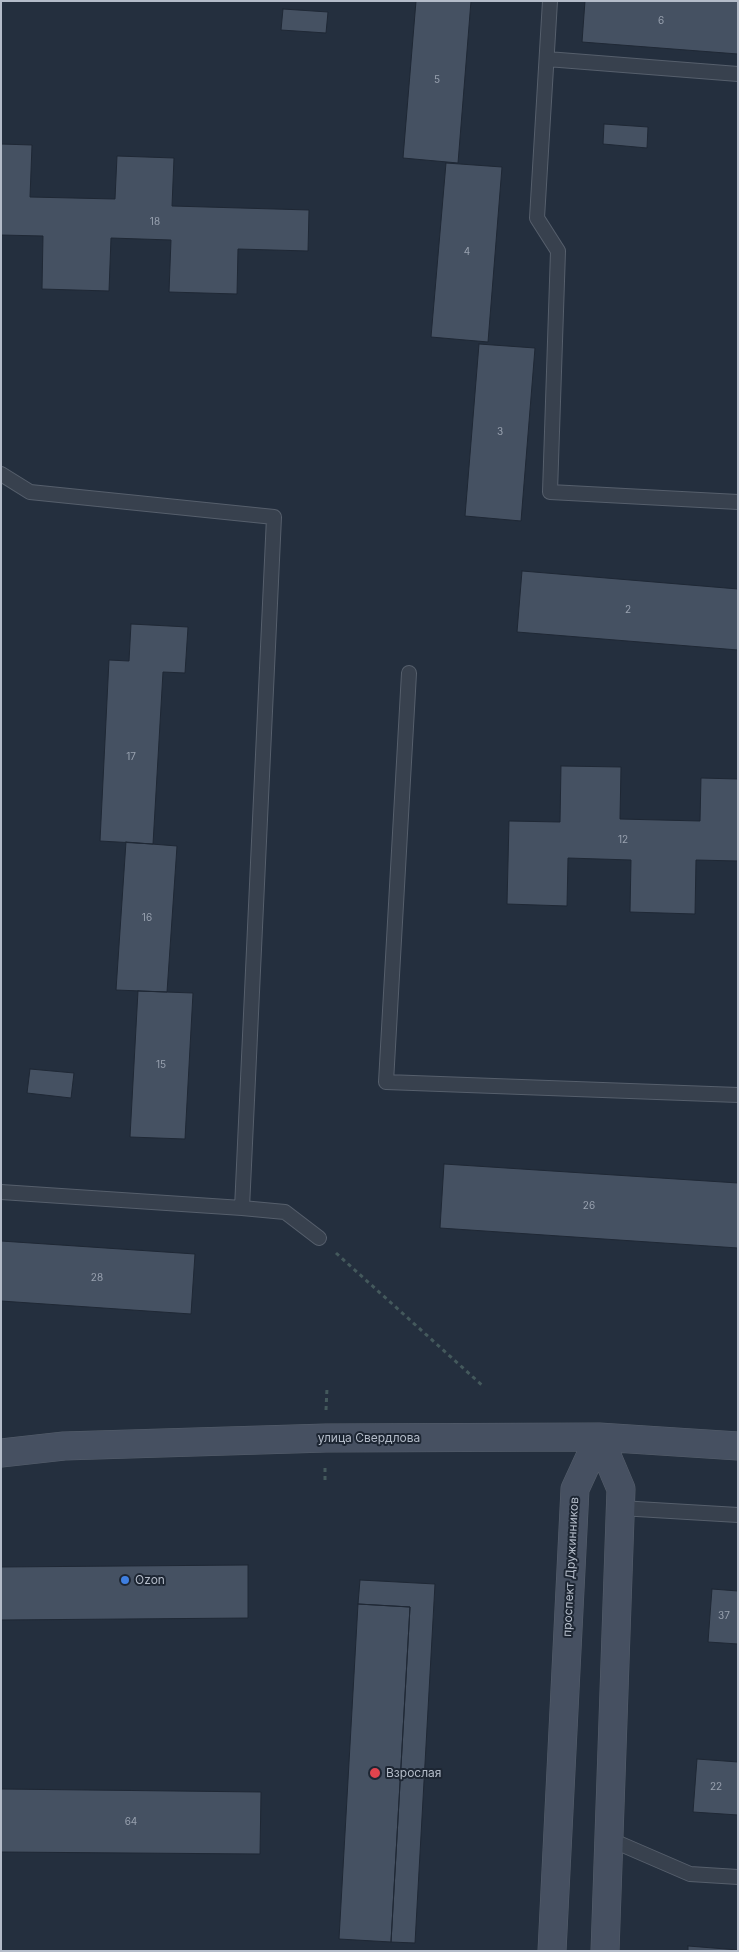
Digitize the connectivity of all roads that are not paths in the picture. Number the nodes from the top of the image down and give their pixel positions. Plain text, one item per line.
1 (550, 1) edge
2 (547, 59) junction
3 (738, 74) edge
4 (1, 474) edge
5 (738, 502) edge
6 (409, 673) dead end
7 (738, 1096) edge
8 (1, 1192) edge
9 (242, 1208) junction
10 (319, 1238) dead end
11 (599, 1437) junction
12 (738, 1446) edge
13 (1, 1453) edge
14 (620, 1508) junction
15 (738, 1515) edge
16 (608, 1839) junction
17 (738, 1877) edge
18 (552, 1951) edge
19 (605, 1951) edge

1 - 2 lane
2 - 3 lane
2 - 5 lane
4 - 9 lane
6 - 7 lane
8 - 9 lane
9 - 10 lane
11 - 12 street, улица Свердлова
11 - 13 street, улица Свердлова
11 - 14 street
11 - 18 street, проспект Дружинников
14 - 15 lane
14 - 16 street
16 - 17 lane
16 - 19 street

